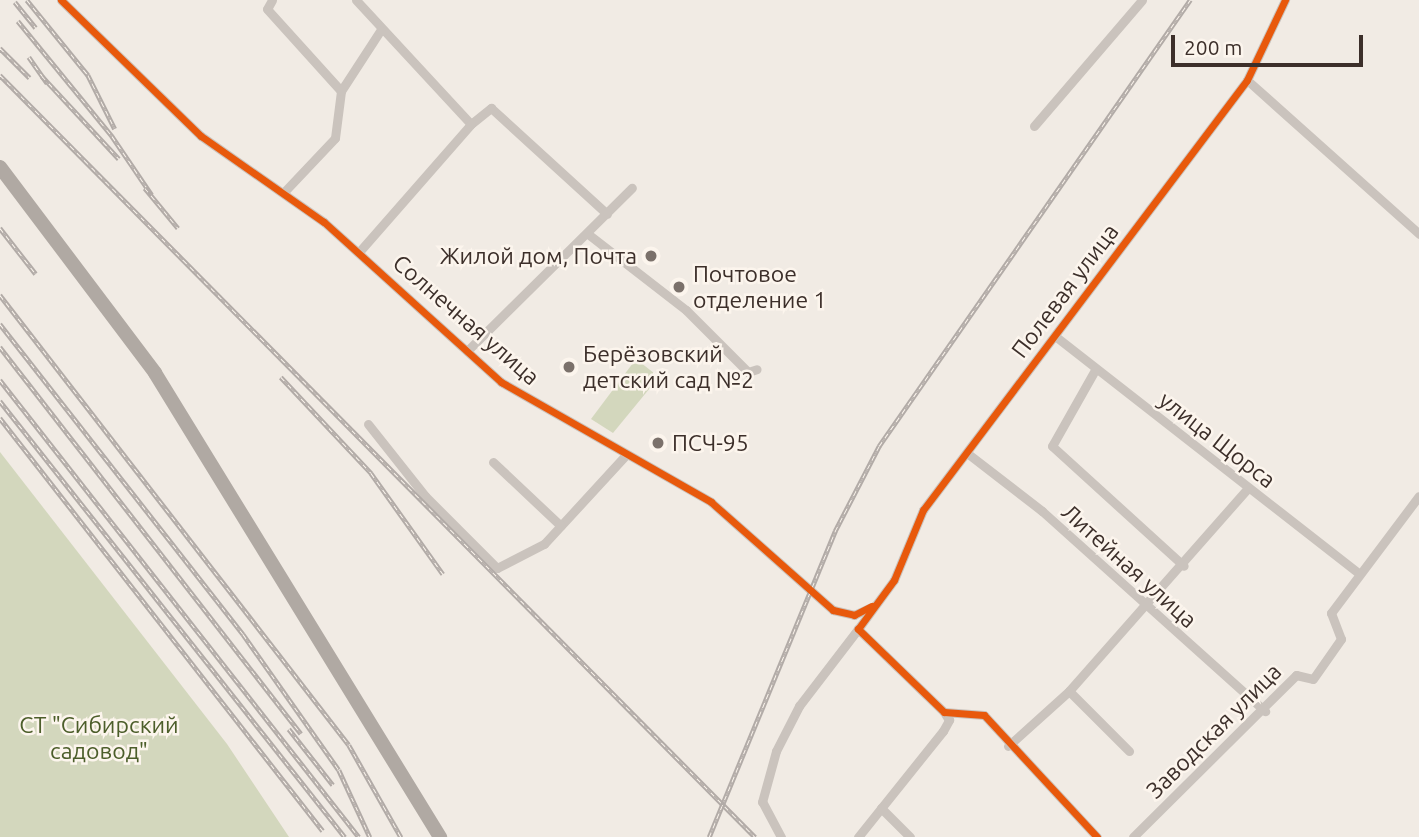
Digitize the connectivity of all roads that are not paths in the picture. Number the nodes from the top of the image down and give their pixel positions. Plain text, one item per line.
1 (61, 0) edge
2 (272, 0) edge
3 (356, 0) edge
4 (1142, 0) edge
5 (1285, 0) edge
6 (380, 31) junction
7 (1247, 80) junction
8 (341, 92) junction
9 (471, 124) junction
10 (1034, 126) dead end
11 (0, 167) edge
12 (632, 188) dead end
13 (284, 192) junction
14 (607, 214) junction
15 (588, 234) junction
16 (1419, 234) edge
17 (359, 252) junction
18 (1055, 336) junction
19 (467, 351) junction
20 (757, 369) dead end
21 (1096, 370) junction
22 (368, 424) dead end
23 (967, 453) junction
24 (625, 456) junction
25 (493, 462) dead end
26 (1248, 488) junction
27 (1419, 496) edge
28 (561, 526) junction
29 (1184, 566) junction
30 (1357, 572) junction
31 (875, 604) junction
32 (1145, 608) junction
33 (858, 629) junction
34 (1069, 691) junction
35 (1265, 711) junction
36 (944, 712) junction
37 (1008, 746) junction
38 (1129, 751) dead end
39 (881, 808) junction
40 (440, 837) edge
41 (781, 837) edge
42 (858, 837) edge
43 (910, 837) edge
44 (1097, 837) edge
45 (1133, 837) edge

1 - 13 street, Солнечная улица
2 - 8 street
3 - 6 street
4 - 10 street
5 - 7 street, Полевая улица
6 - 8 street
6 - 9 street
7 - 16 street
7 - 18 street, Полевая улица
8 - 13 street
9 - 14 street
9 - 17 street
11 - 40 highway
12 - 14 street
13 - 17 street, Солнечная улица
14 - 15 street
15 - 19 street
15 - 20 street
17 - 19 street, Солнечная улица
18 - 21 street, улица Щорса
18 - 23 street, Полевая улица
19 - 24 street, Солнечная улица
21 - 26 street, улица Щорса
21 - 29 street
22 - 28 street
23 - 31 street, Полевая улица
23 - 32 street, Литейная улица
24 - 28 street
24 - 31 street, Солнечная улица
25 - 28 street
26 - 29 street
26 - 30 street, улица Щорса
27 - 30 street, Заводская улица
29 - 32 street
30 - 35 street, Заводская улица
31 - 33 street, Полевая улица
32 - 34 street
32 - 35 street, Литейная улица
33 - 36 street
33 - 41 street, Полевая улица
34 - 37 street
34 - 38 street
35 - 45 street, Заводская улица
36 - 37 street
36 - 39 street
37 - 44 street
39 - 42 street
39 - 43 street

